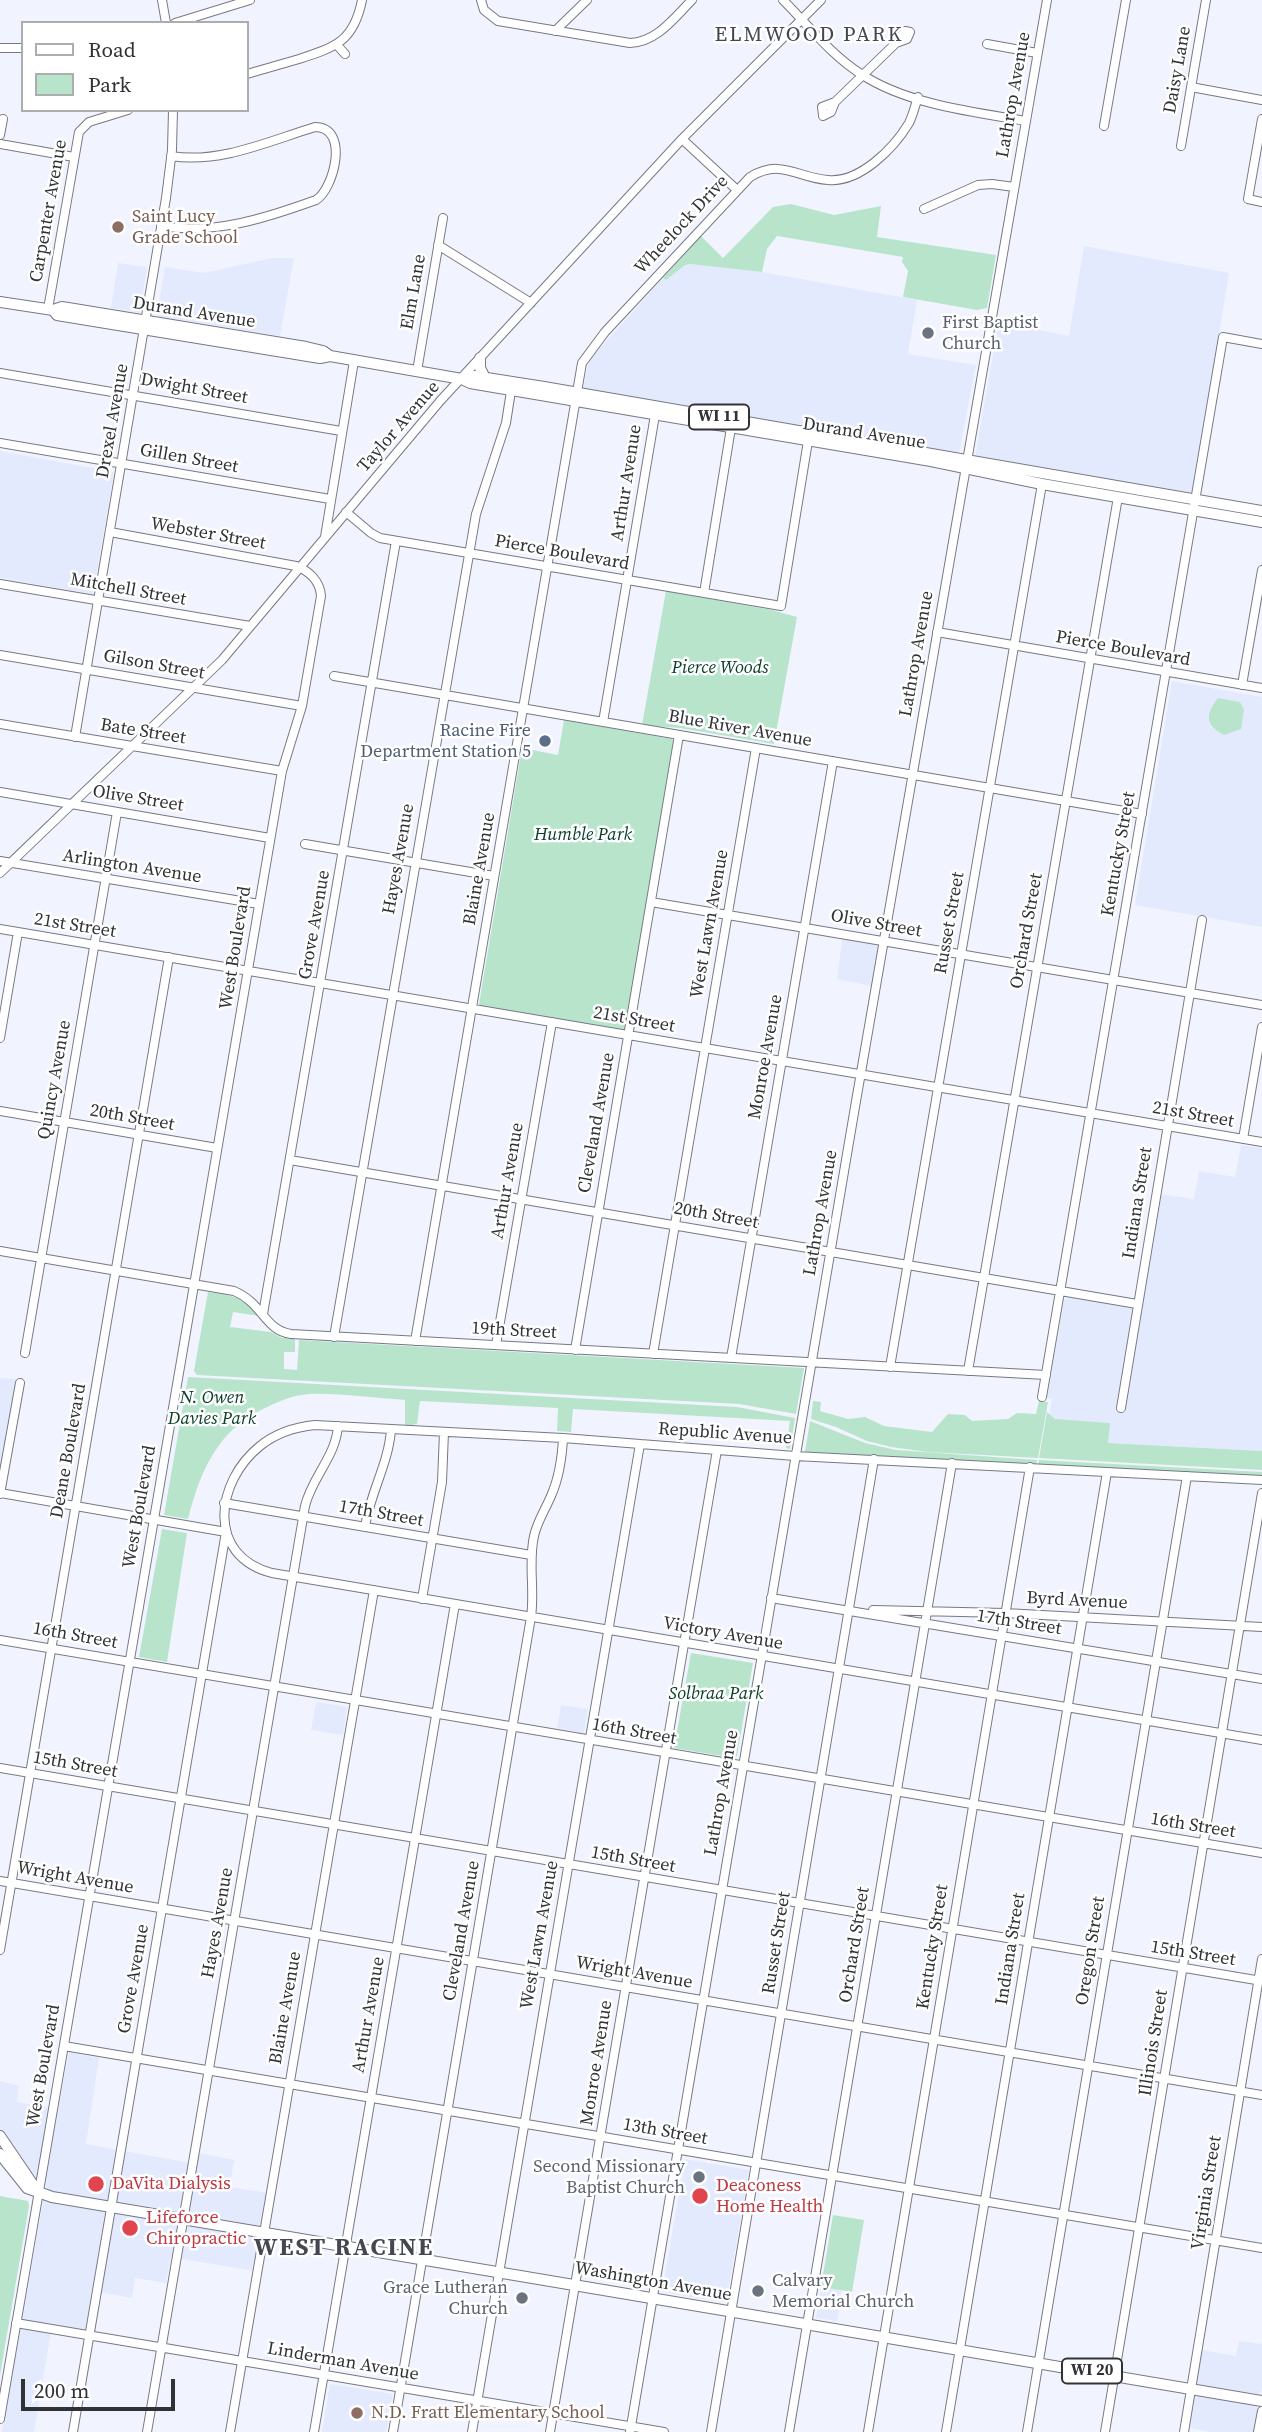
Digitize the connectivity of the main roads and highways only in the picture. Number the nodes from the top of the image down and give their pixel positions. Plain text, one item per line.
1 (0, 302) edge
2 (480, 358) road end
3 (485, 378) junction
4 (462, 379) junction
5 (576, 397) junction
6 (965, 464) junction
7 (1058, 476) junction
8 (1042, 484) junction
9 (1195, 505) junction
10 (1262, 511) edge
11 (1262, 522) edge
12 (0, 2136) edge
13 (0, 2143) edge
14 (0, 2154) edge
15 (16, 2160) junction
16 (38, 2192) junction
17 (1262, 2401) edge

1 - 4 main road, Durand Avenue / WI 11
2 - 3 main road
3 - 4 main road, Durand Avenue / WI 11
3 - 5 main road, Durand Avenue / WI 11
4 - 5 main road, Durand Avenue / WI 11
5 - 6 main road, Durand Avenue / WI 11
5 - 6 main road, Durand Avenue / WI 11
6 - 7 main road, Durand Avenue / WI 11
6 - 8 main road, Durand Avenue / WI 11
7 - 8 main road
7 - 9 main road, Durand Avenue / WI 11
8 - 9 main road, Durand Avenue / WI 11
9 - 10 main road, Durand Avenue / WI 11
9 - 11 main road, Durand Avenue / WI 11
12 - 15 main road
13 - 15 main road
14 - 16 main road, Washington Avenue / WI 20
15 - 16 main road
16 - 17 main road, Washington Avenue / WI 20

